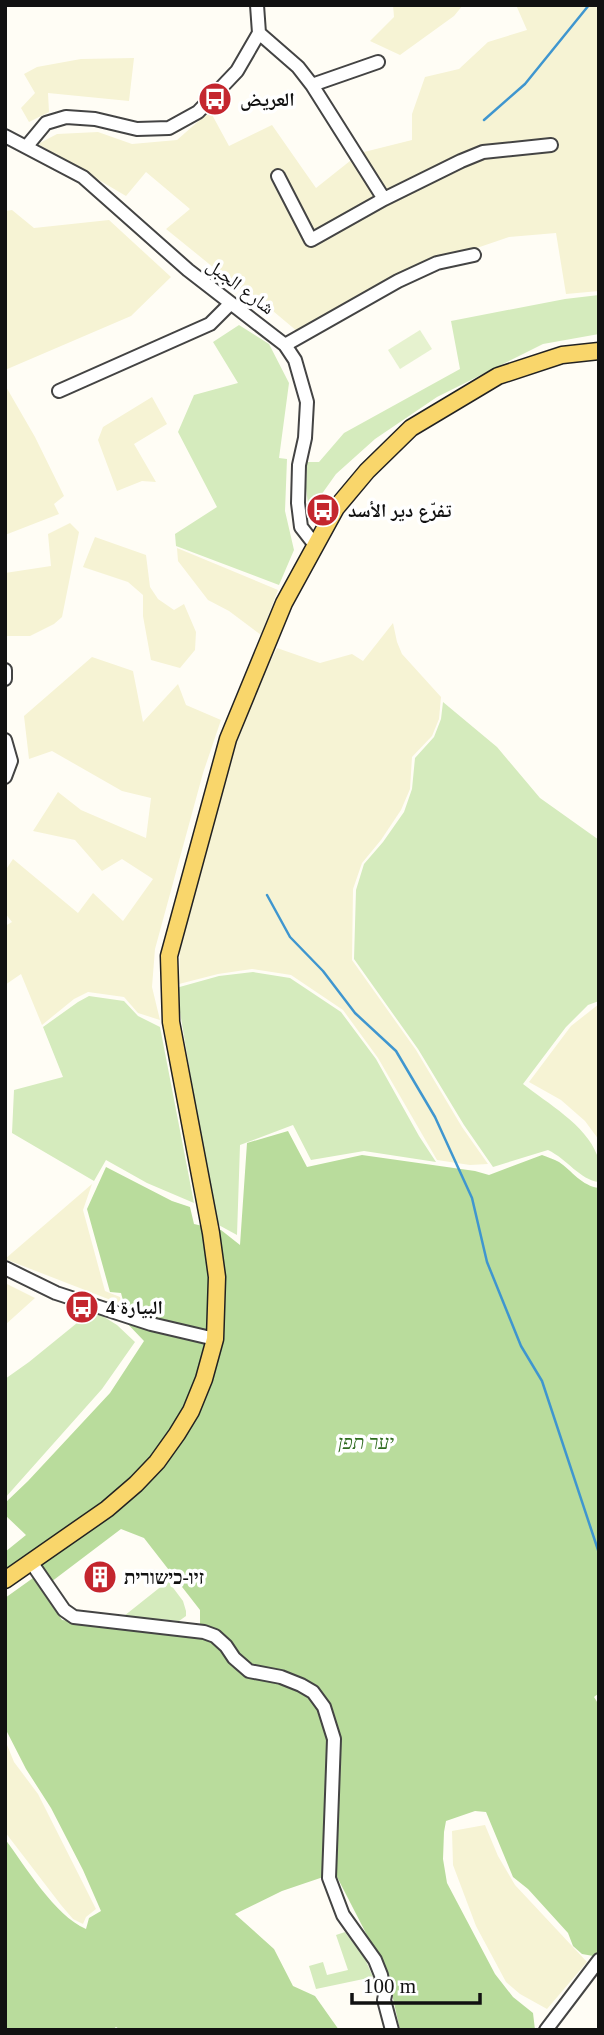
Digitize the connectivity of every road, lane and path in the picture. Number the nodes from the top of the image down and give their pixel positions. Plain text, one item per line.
1 (257, 5) edge
2 (259, 33) junction
3 (379, 62) dead end
4 (312, 85) junction
5 (5, 136) edge
6 (551, 145) dead end
7 (27, 146) junction
8 (278, 176) dead end
9 (384, 199) junction
10 (474, 255) dead end
11 (230, 304) junction
12 (285, 345) junction
13 (599, 351) edge
14 (59, 391) dead end
15 (315, 545) junction
16 (5, 670) edge
17 (5, 679) edge
18 (5, 740) edge
19 (5, 777) edge
20 (5, 1268) edge
21 (215, 1339) junction
22 (31, 1562) junction
23 (5, 1580) edge
24 (599, 1960) edge
25 (392, 2030) edge
26 (547, 2030) edge

1 - 2 street
2 - 4 street
2 - 7 street
3 - 4 street
4 - 9 street
5 - 7 street, شارع الجبل
6 - 9 street
7 - 11 street, شارع الجبل
8 - 9 street
10 - 12 street
11 - 12 street, شارع الجبل
11 - 14 street
12 - 15 street, شارع الجبل
13 - 15 main road
15 - 21 main road
16 - 17 street
18 - 19 street
20 - 21 street
21 - 22 main road
22 - 23 main road
22 - 25 street
24 - 26 street

